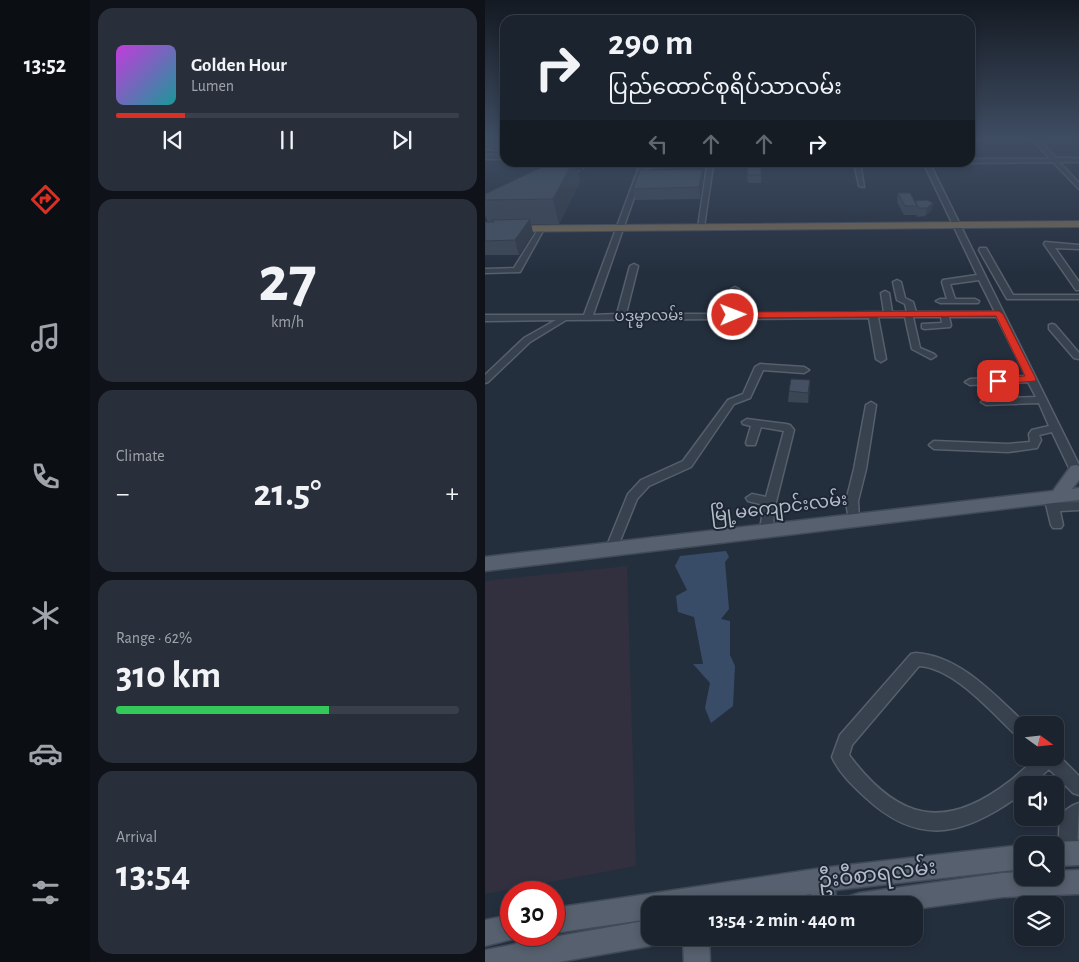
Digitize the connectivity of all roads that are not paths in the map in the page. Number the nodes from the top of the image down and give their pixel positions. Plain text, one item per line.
1 (635, 184) edge
2 (708, 184) edge
3 (937, 184) edge
4 (1079, 222) edge
5 (956, 224) junction
6 (701, 227) junction
7 (619, 228) junction
8 (485, 229) edge
9 (541, 229) junction
10 (1079, 247) edge
11 (983, 250) dead end
12 (634, 266) dead end
13 (485, 271) edge
14 (981, 277) junction
15 (897, 282) dead end
16 (1079, 288) edge
17 (735, 289) dead end
18 (885, 293) dead end
19 (1079, 297) edge
20 (940, 301) dead end
21 (952, 301) junction
22 (975, 301) dead end
23 (591, 302) junction
24 (873, 314) junction
25 (888, 314) junction
26 (910, 314) junction
27 (944, 314) junction
28 (954, 314) junction
29 (999, 314) junction
30 (733, 315) junction
31 (588, 316) junction
32 (621, 316) junction
33 (568, 317) junction
34 (485, 318) edge
35 (958, 323) dead end
36 (925, 326) dead end
37 (1052, 327) dead end
38 (931, 356) dead end
39 (1079, 356) edge
40 (881, 359) dead end
41 (805, 370) dead end
42 (1031, 379) junction
43 (485, 380) edge
44 (970, 382) dead end
45 (1041, 400) junction
46 (986, 402) dead end
47 (871, 405) dead end
48 (1055, 428) junction
49 (751, 443) dead end
50 (934, 445) dead end
51 (1078, 473) edge
52 (1079, 494) edge
53 (753, 498) dead end
54 (1054, 500) junction
55 (770, 502) junction
56 (1079, 506) edge
57 (853, 519) junction
58 (1057, 525) dead end
59 (766, 529) junction
60 (612, 548) junction
61 (485, 564) edge
62 (1014, 724) edge
63 (1041, 766) edge
64 (1057, 766) edge
65 (1079, 788) edge
66 (1079, 811) edge
67 (1072, 855) edge
68 (1014, 858) edge
69 (822, 880) junction
70 (1079, 882) edge
71 (727, 896) edge
72 (824, 896) edge
73 (923, 896) edge
74 (641, 909) edge
75 (565, 919) edge
76 (500, 930) edge
77 (485, 933) edge
78 (641, 934) edge
79 (565, 941) edge
80 (527, 946) edge
81 (696, 946) edge
82 (487, 962) edge
83 (697, 962) edge

1 - 7 street
2 - 6 street
3 - 5 street
4 - 5 highway
5 - 6 highway
5 - 14 street
6 - 7 highway
7 - 9 highway
7 - 23 street
8 - 9 highway
9 - 13 street
10 - 16 street
11 - 19 street
12 - 32 street
14 - 21 street
14 - 29 street
15 - 26 street
17 - 30 street
18 - 25 street
20 - 21 street
21 - 22 street
23 - 31 street
23 - 33 street
24 - 25 street, ပဒုမ္မာလမ်း
24 - 30 street, ပဒုမ္မာလမ်း
24 - 40 street
25 - 26 street, ပဒုမ္မာလမ်း
26 - 27 street, ပဒုမ္မာလမ်း
26 - 38 street
27 - 28 street, ပဒုမ္မာလမ်း
27 - 36 street
28 - 29 street, ပဒုမ္မာလမ်း
28 - 35 street
29 - 42 street
30 - 32 street, ပဒုမ္မာလမ်း
31 - 32 street, ပဒုမ္မာလမ်း
31 - 33 street, ပဒုမ္မာလမ်း
33 - 34 street, ပဒုမ္မာလမ်း
33 - 43 street
37 - 39 street
41 - 60 street
42 - 44 street
42 - 45 street
45 - 46 street
45 - 48 street
47 - 57 street
48 - 50 street
48 - 51 street
49 - 55 street
51 - 54 main road
52 - 54 main road, မြို့မကျောင်းလမ်း
53 - 55 street
54 - 56 street
54 - 57 main road, မြို့မကျောင်းလမ်း
54 - 58 street
55 - 59 street
57 - 59 main road, မြို့မကျောင်းလမ်း
59 - 60 main road, မြို့မကျောင်းလမ်း
60 - 61 main road, မြို့မကျောင်းလမ်း
62 - 63 street
64 - 65 street
66 - 67 street
68 - 69 main road, ဦးဝီစာရလမ်း
69 - 71 main road, ဦးဝီစာရလမ်း
69 - 72 main road
70 - 73 main road, ဦးဝီစာရလမ်း
74 - 75 main road, ဦးဝီစာရလမ်း
76 - 77 main road
78 - 79 main road
80 - 82 main road
81 - 83 main road

